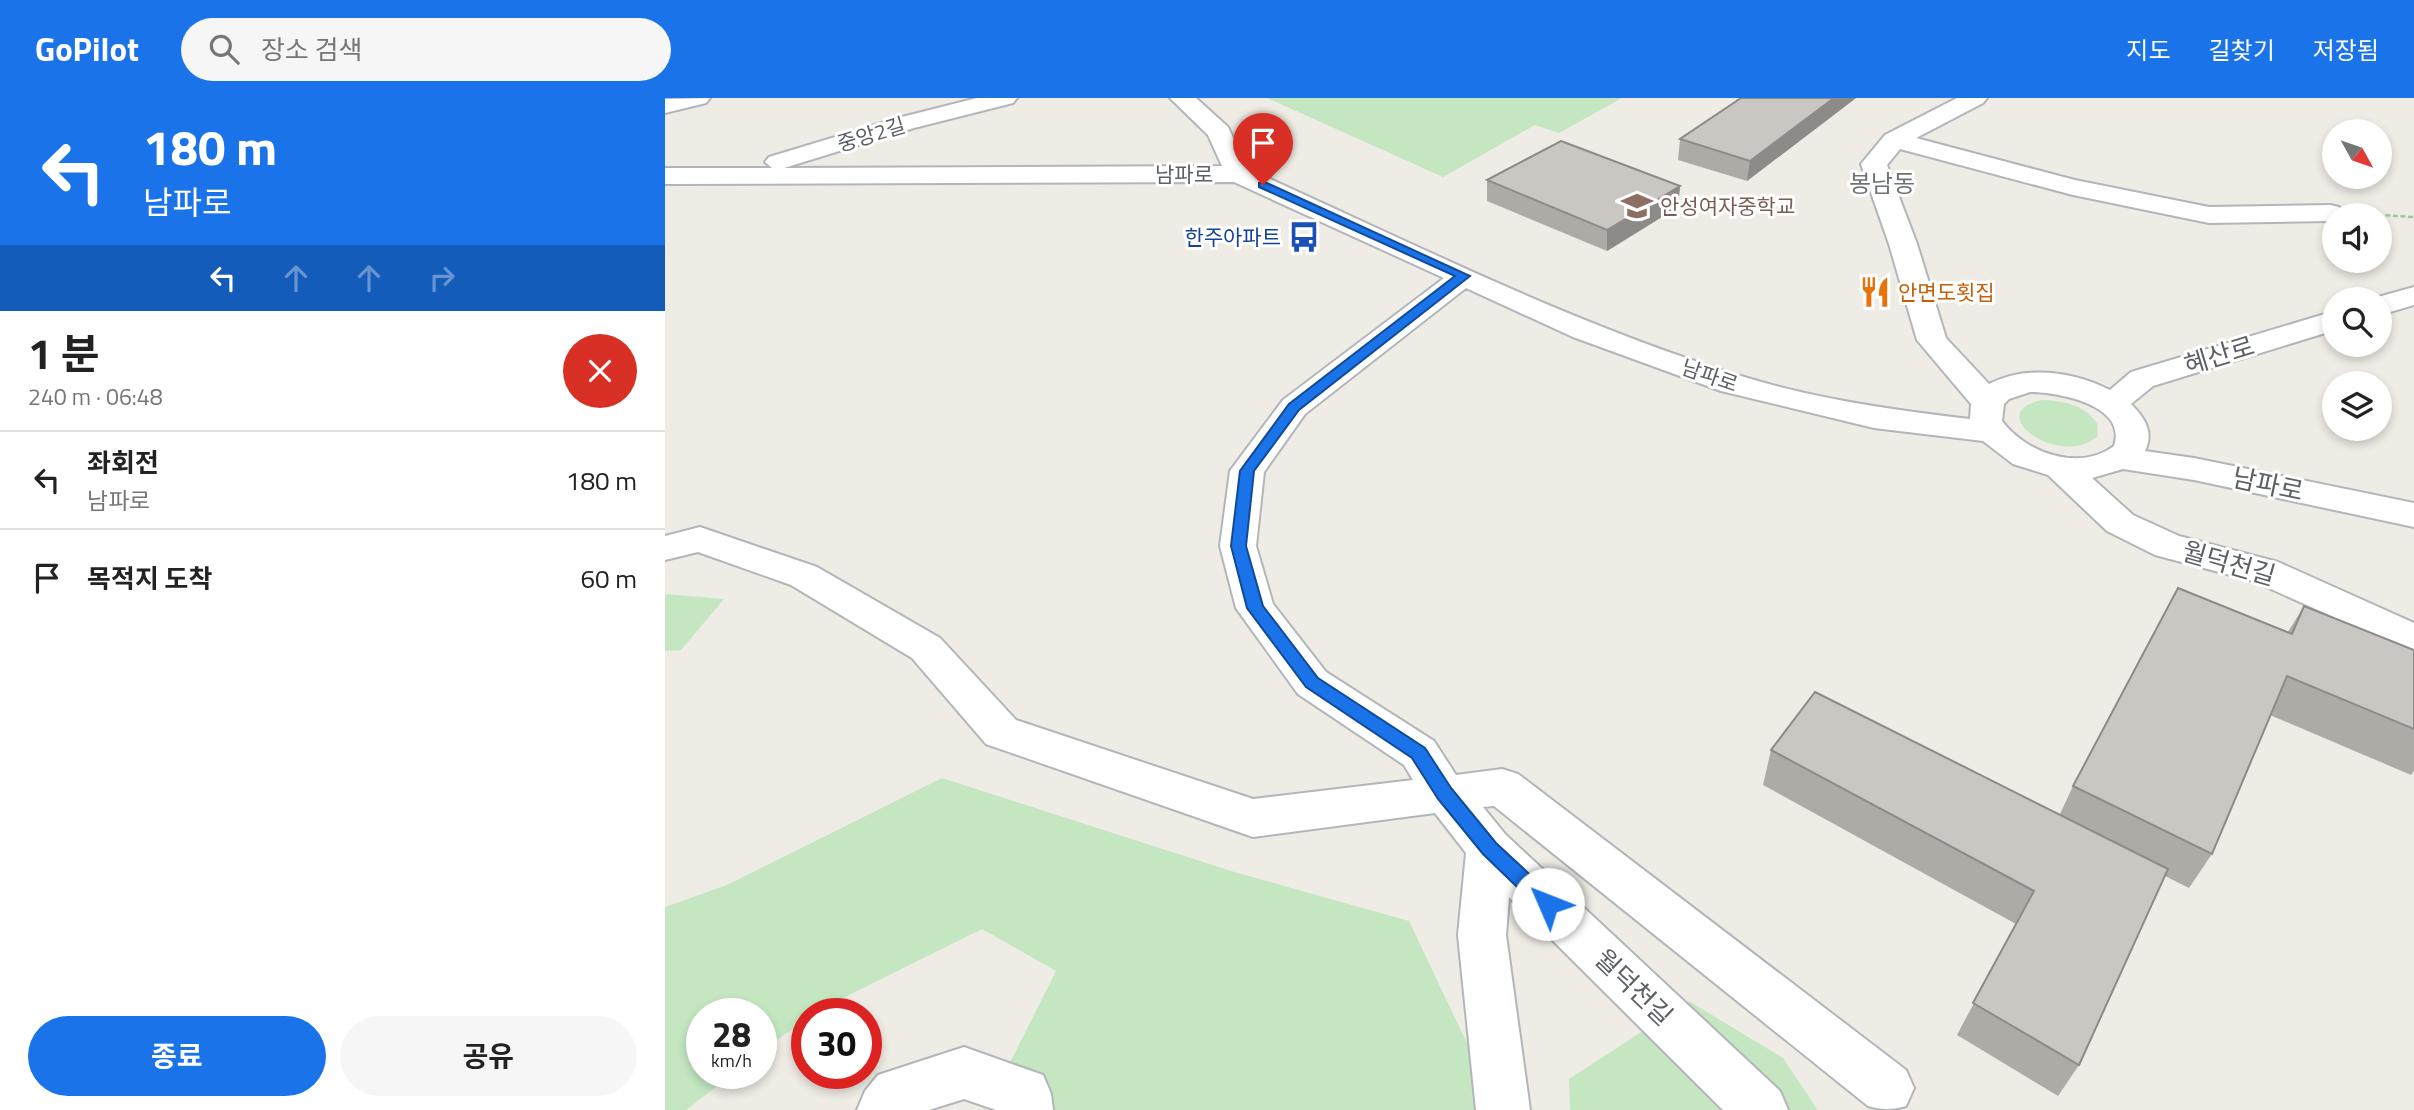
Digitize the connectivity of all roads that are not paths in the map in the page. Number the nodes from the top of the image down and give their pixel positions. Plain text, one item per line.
1 (698, 98) edge
2 (1005, 98) edge
3 (1182, 98) edge
4 (1975, 98) edge
5 (665, 106) edge
6 (1893, 140) junction
7 (738, 174) junction
8 (1238, 174) junction
9 (665, 176) edge
10 (2322, 214) edge
11 (1464, 276) junction
12 (2414, 296) edge
13 (2392, 302) edge
14 (2322, 324) edge
15 (2112, 404) junction
16 (1989, 417) junction
17 (2120, 458) junction
18 (2058, 467) junction
19 (2414, 515) edge
20 (665, 548) edge
21 (2414, 639) edge
22 (1445, 794) junction
23 (1489, 848) junction
24 (1887, 1088) dead end
25 (884, 1110) edge
26 (1026, 1110) edge
27 (1503, 1110) edge
28 (1761, 1110) edge

1 - 5 street
2 - 7 street, 중앙2길
3 - 8 street
4 - 6 street
6 - 10 street
6 - 16 street
7 - 8 street, 남파로
7 - 9 street, 남파로
8 - 11 street, 남파로
11 - 16 street, 남파로
11 - 22 street, 월덕천길
12 - 13 street
14 - 15 street, 혜산로
15 - 16 street
15 - 17 street
16 - 18 street
17 - 18 street
17 - 19 street, 남파로
18 - 21 street, 월덕천길
20 - 22 street
22 - 23 street, 월덕천길
22 - 24 street
23 - 27 street
23 - 28 street, 월덕천길
25 - 26 street

